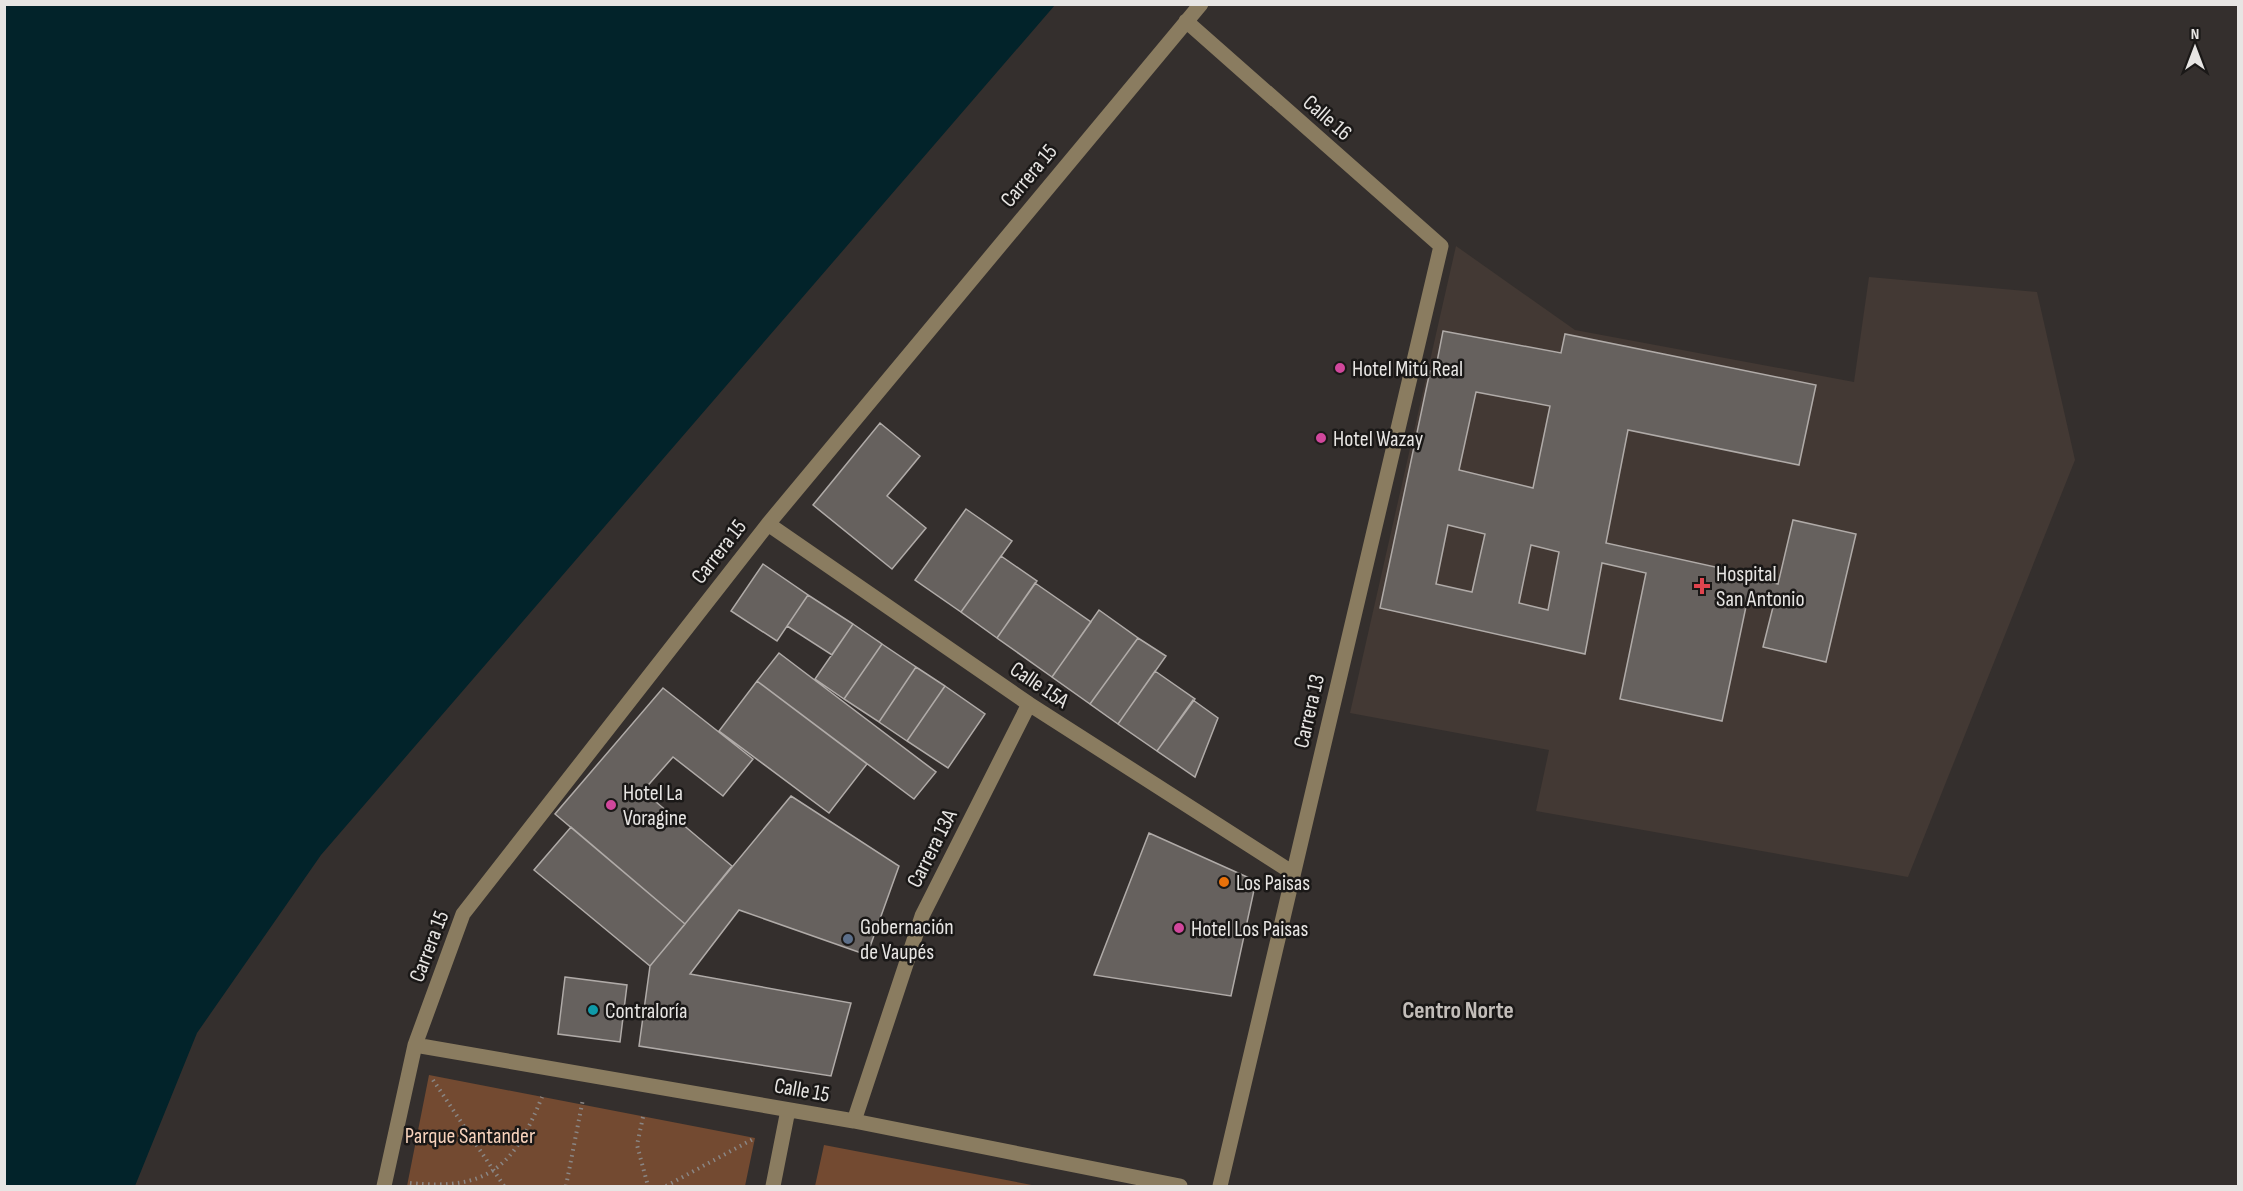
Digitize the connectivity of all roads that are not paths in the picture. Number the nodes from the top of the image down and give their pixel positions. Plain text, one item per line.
1 (1201, 4) edge
2 (1186, 21) junction
3 (1441, 246) joint
4 (768, 524) junction
5 (1029, 704) junction
6 (1293, 873) junction
7 (415, 1045) junction
8 (788, 1110) junction
9 (854, 1121) junction
10 (384, 1186) edge
11 (773, 1186) edge
12 (1180, 1186) edge
13 (1220, 1186) edge

1 - 2 street, Carrera 15
2 - 3 street, Calle 16
2 - 4 street, Carrera 15
3 - 6 street, Carrera 13
4 - 5 street, Calle 15A
4 - 7 street, Carrera 15
5 - 6 street, Calle 15A
5 - 9 street, Carrera 13A
6 - 13 street, Carrera 13
7 - 8 street, Calle 15
7 - 10 street, Carrera 15
8 - 9 street, Calle 15
8 - 11 street
9 - 12 street, Calle 15

